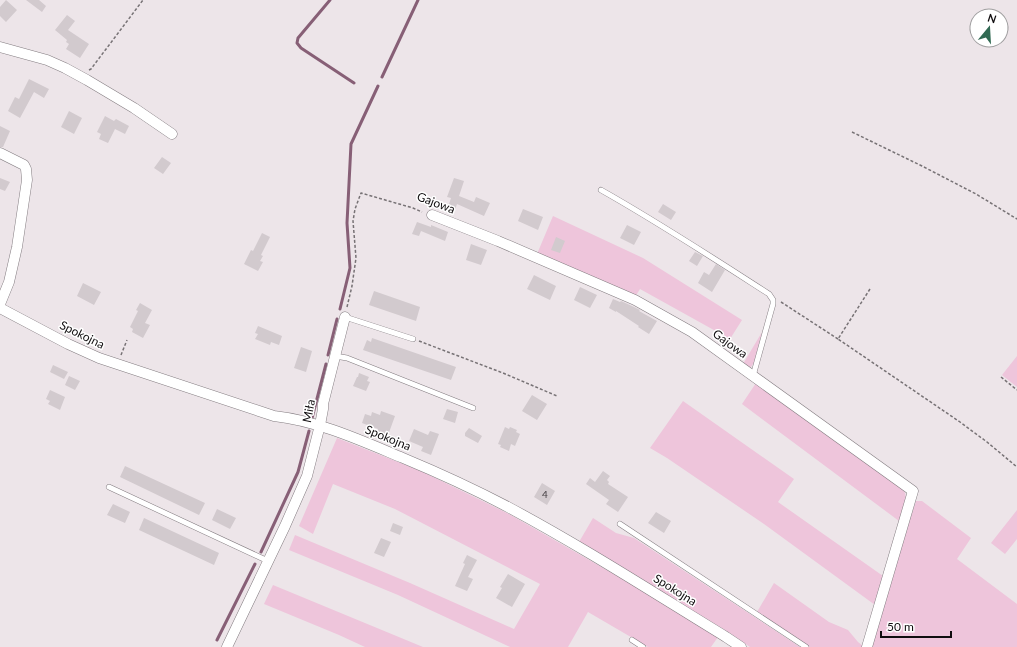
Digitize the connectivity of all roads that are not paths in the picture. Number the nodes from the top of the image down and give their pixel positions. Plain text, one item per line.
1 (0, 47) edge
2 (172, 134) dead end
3 (0, 153) edge
4 (601, 190) dead end
5 (432, 215) road end
6 (0, 304) edge
7 (0, 308) edge
8 (345, 317) joint
9 (413, 339) road end
10 (335, 356) junction
11 (753, 376) junction
12 (473, 408) dead end
13 (320, 425) junction
14 (109, 488) dead end
15 (620, 524) dead end
16 (268, 561) junction
17 (632, 640) dead end
18 (227, 647) edge
19 (643, 647) edge
20 (741, 647) edge
21 (806, 647) edge
22 (867, 647) edge

1 - 2 street
3 - 6 street
4 - 11 lane
5 - 11 street, Gajowa
7 - 13 street, Spokojna
8 - 9 lane
8 - 10 street, Miła
10 - 12 lane
10 - 13 street, Miła
11 - 22 street, Gajowa
13 - 16 street, Miła
13 - 20 street, Spokojna
14 - 16 lane
15 - 21 lane
16 - 18 street, Miła
17 - 19 lane

